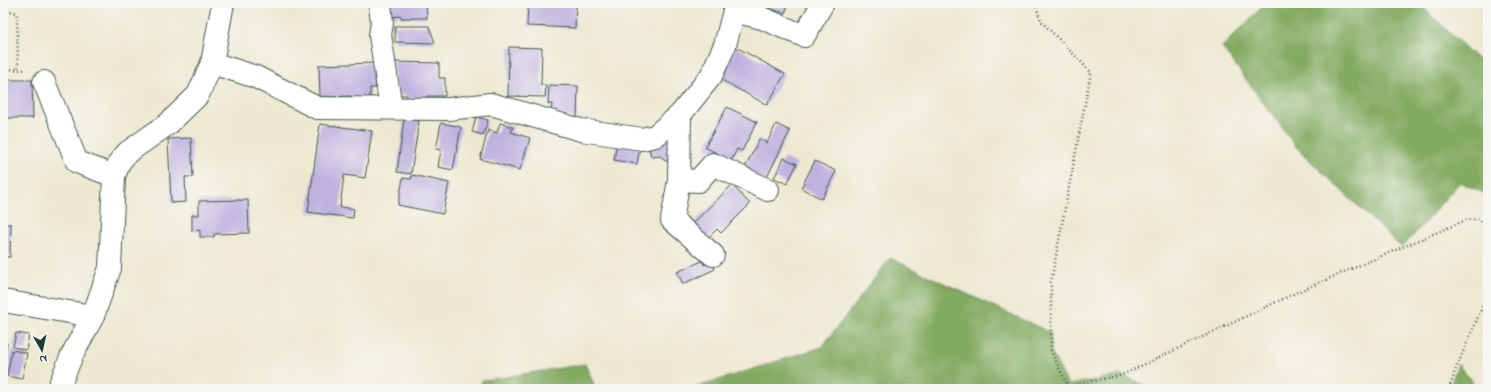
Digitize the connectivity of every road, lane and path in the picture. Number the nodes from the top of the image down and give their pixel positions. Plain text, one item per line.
1 (223, 3) edge
2 (380, 3) edge
3 (823, 3) edge
4 (1035, 3) edge
5 (735, 7) edge
6 (3, 8) edge
7 (212, 63) junction
8 (18, 70) dead end
9 (44, 82) dead end
10 (391, 108) junction
11 (680, 115) junction
12 (114, 176) junction
13 (679, 180) junction
14 (768, 190) dead end
15 (1488, 228) edge
16 (713, 255) dead end
17 (1488, 284) edge
18 (3, 301) edge
19 (93, 316) junction
20 (58, 389) edge
21 (1449, 389) edge

1 - 7 street
2 - 10 street
3 - 5 street
4 - 15 path
5 - 11 street
6 - 8 path
7 - 10 street
7 - 12 street
9 - 12 street
10 - 11 street
11 - 13 street
12 - 19 street
13 - 14 street
13 - 16 street
17 - 21 path
18 - 19 street
19 - 20 street

